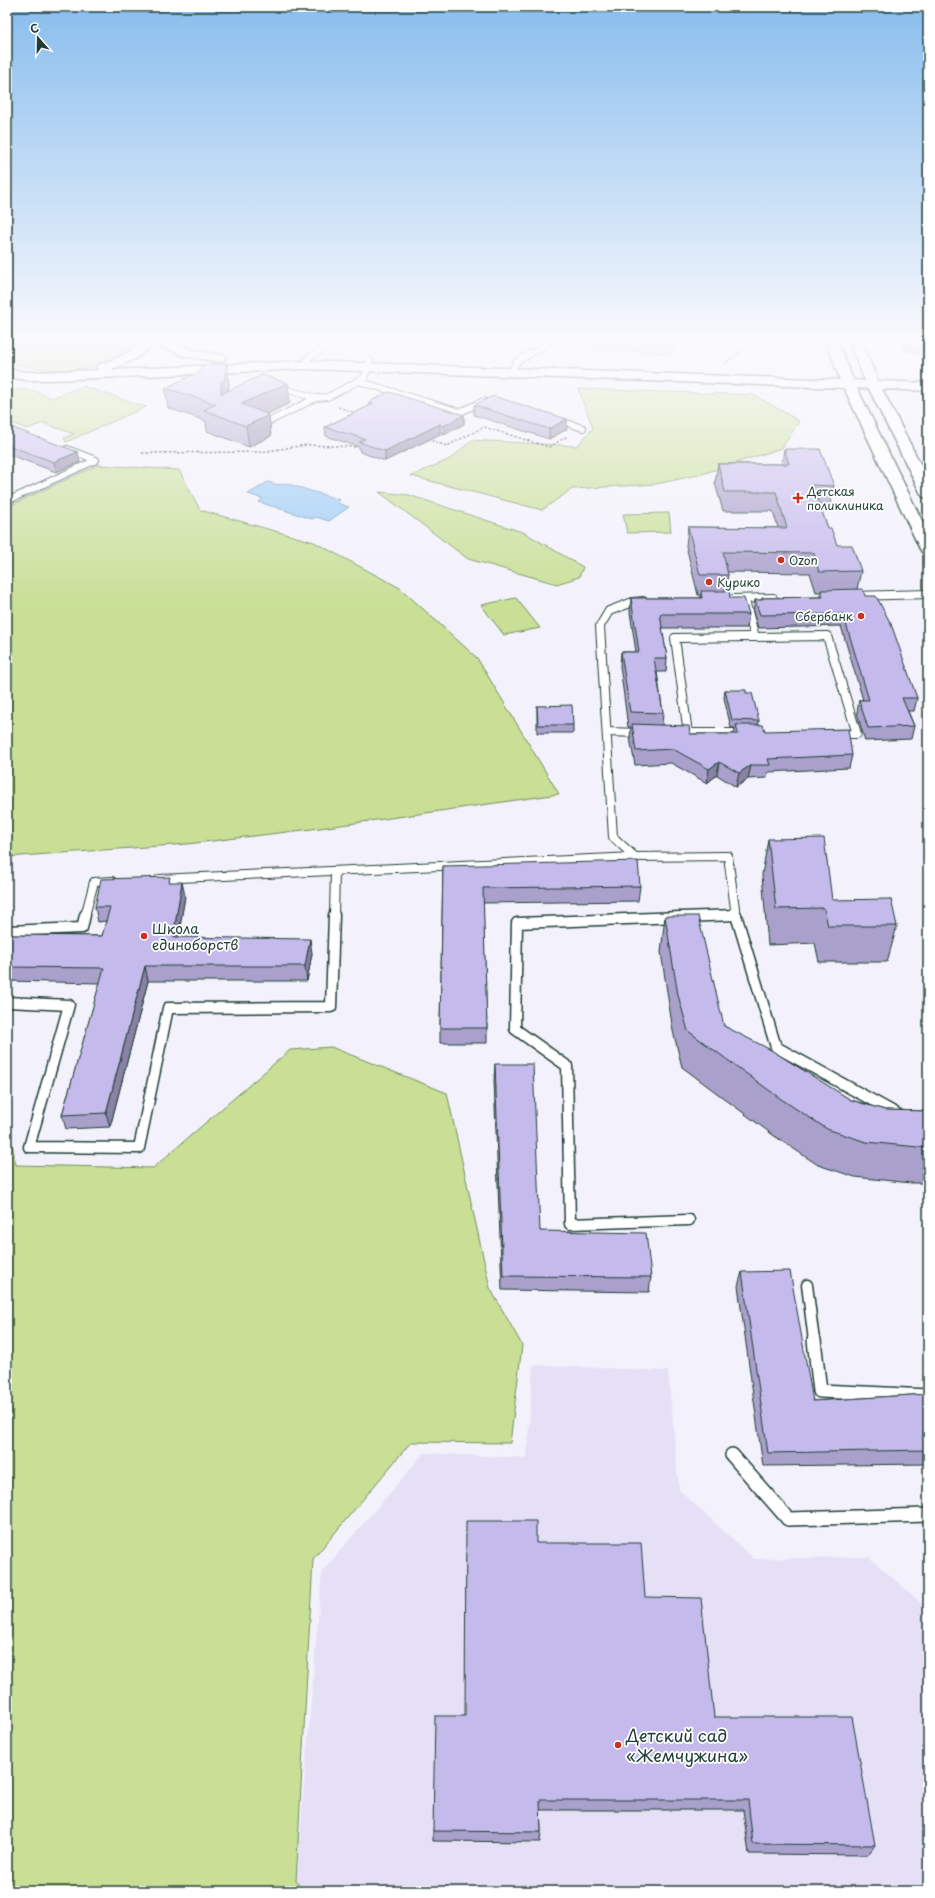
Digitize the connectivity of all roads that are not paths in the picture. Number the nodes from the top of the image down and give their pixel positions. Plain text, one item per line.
1 (872, 433) edge
2 (898, 433) edge
3 (63, 448) edge
4 (928, 494) edge
5 (7, 501) edge
6 (928, 549) edge
7 (928, 594) edge
8 (845, 596) edge
9 (783, 598) edge
10 (722, 599) edge
11 (744, 599) junction
12 (654, 601) edge
13 (755, 637) junction
14 (607, 732) junction
15 (651, 733) edge
16 (673, 733) edge
17 (688, 733) junction
18 (757, 733) edge
19 (826, 734) edge
20 (635, 857) junction
21 (335, 871) junction
22 (149, 880) edge
23 (118, 881) edge
24 (736, 915) junction
25 (7, 931) edge
26 (7, 1002) edge
27 (909, 1117) edge
28 (689, 1220) dead end
29 (807, 1285) dead end
30 (928, 1396) edge
31 (732, 1455) dead end
32 (928, 1515) edge

1 - 6 main road
2 - 4 main road
3 - 5 lane
7 - 8 lane
9 - 11 lane
10 - 11 lane
11 - 13 lane
12 - 14 lane
13 - 17 lane
13 - 19 lane
14 - 15 lane
14 - 20 lane
16 - 17 lane
17 - 18 lane
20 - 21 lane
20 - 24 lane
21 - 22 lane
21 - 26 lane
23 - 25 lane
24 - 27 lane
24 - 28 lane
29 - 30 lane
31 - 32 lane

